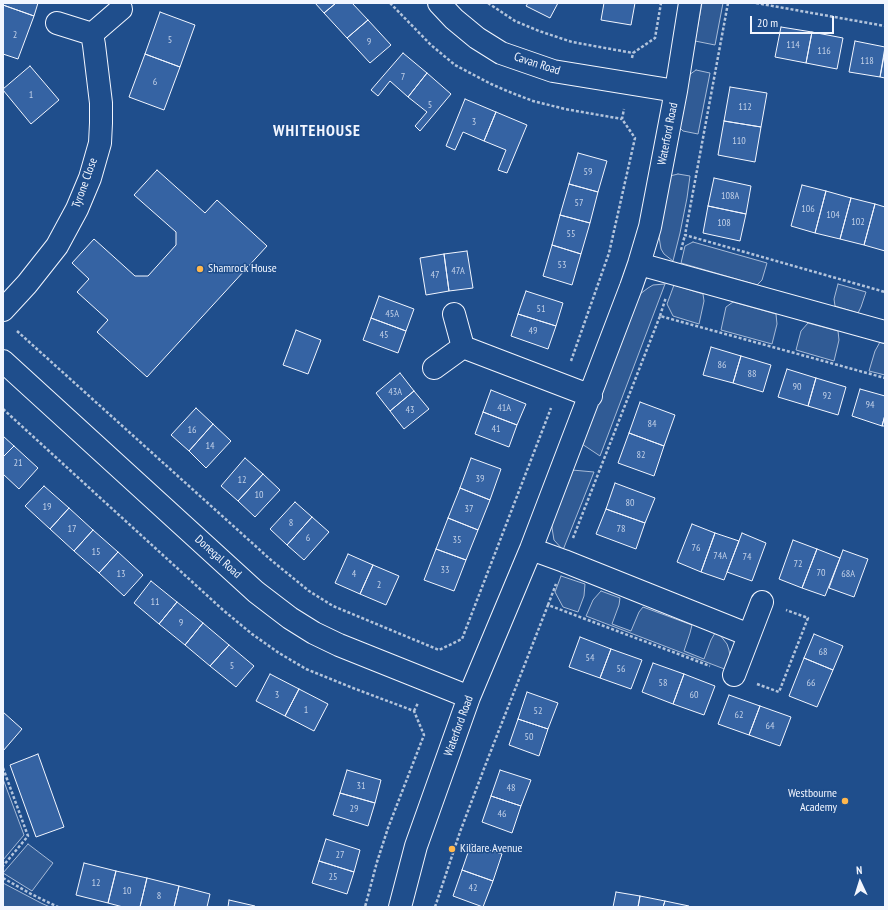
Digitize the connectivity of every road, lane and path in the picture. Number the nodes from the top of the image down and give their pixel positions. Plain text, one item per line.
1 (439, 3) edge
2 (488, 3) edge
3 (661, 3) edge
4 (690, 3) edge
5 (728, 3) edge
6 (756, 3) edge
7 (121, 9) dead end
8 (57, 23) dead end
9 (885, 26) edge
10 (92, 34) junction
11 (633, 53) junction
12 (628, 84) junction
13 (676, 91) junction
14 (639, 264) junction
15 (885, 292) edge
16 (3, 310) edge
17 (454, 314) dead end
18 (16, 330) dead end
19 (885, 332) edge
20 (463, 347) junction
21 (3, 361) edge
22 (570, 365) dead end
23 (434, 368) dead end
24 (590, 396) junction
25 (552, 407) dead end
26 (3, 409) edge
27 (531, 549) junction
28 (762, 602) dead end
29 (749, 635) junction
30 (734, 675) dead end
31 (469, 697) junction
32 (3, 768) edge
33 (3, 866) edge
34 (3, 878) edge
35 (58, 907) edge
36 (365, 907) edge
37 (400, 907) edge

1 - 12 street, Cavan Road
2 - 11 path
3 - 11 path
4 - 13 street, Waterford Road
5 - 15 path
6 - 9 path
7 - 10 street
8 - 10 street
10 - 16 street, Tyrone Close
11 - 12 path
12 - 13 street, Cavan Road
12 - 22 path
13 - 14 street, Waterford Road
14 - 19 street
14 - 24 street, Waterford Road
17 - 20 street
18 - 25 path
20 - 23 street
20 - 24 street
21 - 31 street, Donegal Road
24 - 27 street, Waterford Road
26 - 36 path
27 - 29 street
27 - 31 street, Waterford Road
28 - 29 street
29 - 30 street
31 - 37 street, Waterford Road
32 - 33 path
34 - 35 path

